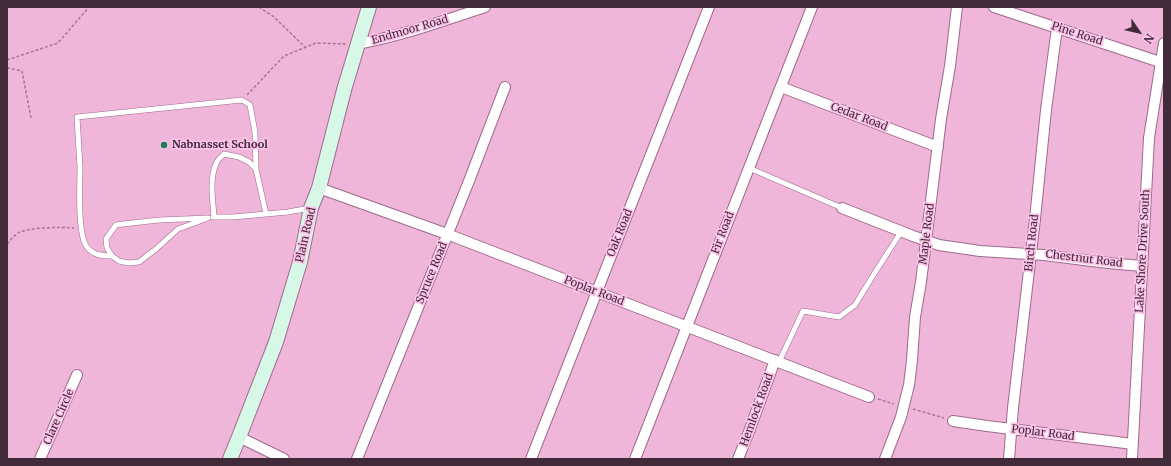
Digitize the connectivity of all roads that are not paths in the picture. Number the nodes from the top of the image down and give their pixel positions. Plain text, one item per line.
1 (369, 7) edge
2 (485, 7) edge
3 (709, 7) edge
4 (812, 7) edge
5 (957, 7) edge
6 (994, 7) edge
7 (1057, 28) junction
8 (1164, 43) edge
9 (358, 44) junction
10 (1160, 62) junction
11 (504, 87) dead end
12 (781, 87) junction
13 (938, 147) junction
14 (749, 168) junction
15 (256, 169) junction
16 (318, 188) junction
17 (311, 208) junction
18 (842, 208) joint
19 (266, 214) junction
20 (214, 217) junction
21 (208, 218) junction
22 (901, 232) junction
23 (447, 234) junction
24 (926, 241) junction
25 (1030, 254) junction
26 (112, 256) junction
27 (1142, 266) junction
28 (597, 292) junction
29 (687, 326) junction
30 (777, 361) junction
31 (77, 375) dead end
32 (869, 397) dead end
33 (953, 421) dead end
34 (1011, 429) junction
35 (240, 437) junction
36 (1133, 444) junction
37 (40, 459) edge
38 (230, 459) edge
39 (284, 459) edge
40 (357, 459) edge
41 (531, 459) edge
42 (635, 459) edge
43 (738, 459) edge
44 (885, 459) edge
45 (1009, 459) edge
46 (1132, 459) edge

1 - 9 main road, Plain Road
2 - 9 street, Endmoor Road
3 - 28 street, Oak Road
4 - 12 street, Fir Road
5 - 13 street, Maple Road
6 - 7 street, Pine Road
7 - 10 street, Pine Road
7 - 25 street, Birch Road
8 - 10 street, Lake Shore Drive South
9 - 16 main road, Plain Road
10 - 27 street, Lake Shore Drive South
11 - 23 street, Spruce Road
12 - 13 street, Cedar Road
12 - 14 street, Fir Road
13 - 24 street, Maple Road
14 - 18 lane
14 - 29 street, Fir Road
15 - 19 lane
15 - 20 lane
15 - 26 lane
16 - 17 main road, Plain Road
16 - 23 street, Poplar Road
17 - 19 lane
17 - 35 main road, Plain Road
18 - 22 street, Chestnut Road
19 - 20 lane
20 - 21 lane
21 - 26 lane
21 - 26 lane
22 - 24 street, Chestnut Road
22 - 30 lane
23 - 28 street, Poplar Road
23 - 40 street, Spruce Road
24 - 25 street, Chestnut Road
24 - 44 street, Maple Road
25 - 27 street, Chestnut Road
25 - 34 street, Birch Road
27 - 36 street, Lake Shore Drive South
28 - 29 street, Poplar Road
28 - 41 street, Oak Road
29 - 30 street, Poplar Road
29 - 42 street, Fir Road
30 - 32 street, Poplar Road
30 - 43 street, Hemlock Road
31 - 37 street, Clare Circle
33 - 34 street, Poplar Road
34 - 36 street, Poplar Road
34 - 45 street, Birch Road
35 - 38 main road, Plain Road
35 - 39 street
36 - 46 street, Lake Shore Drive South

